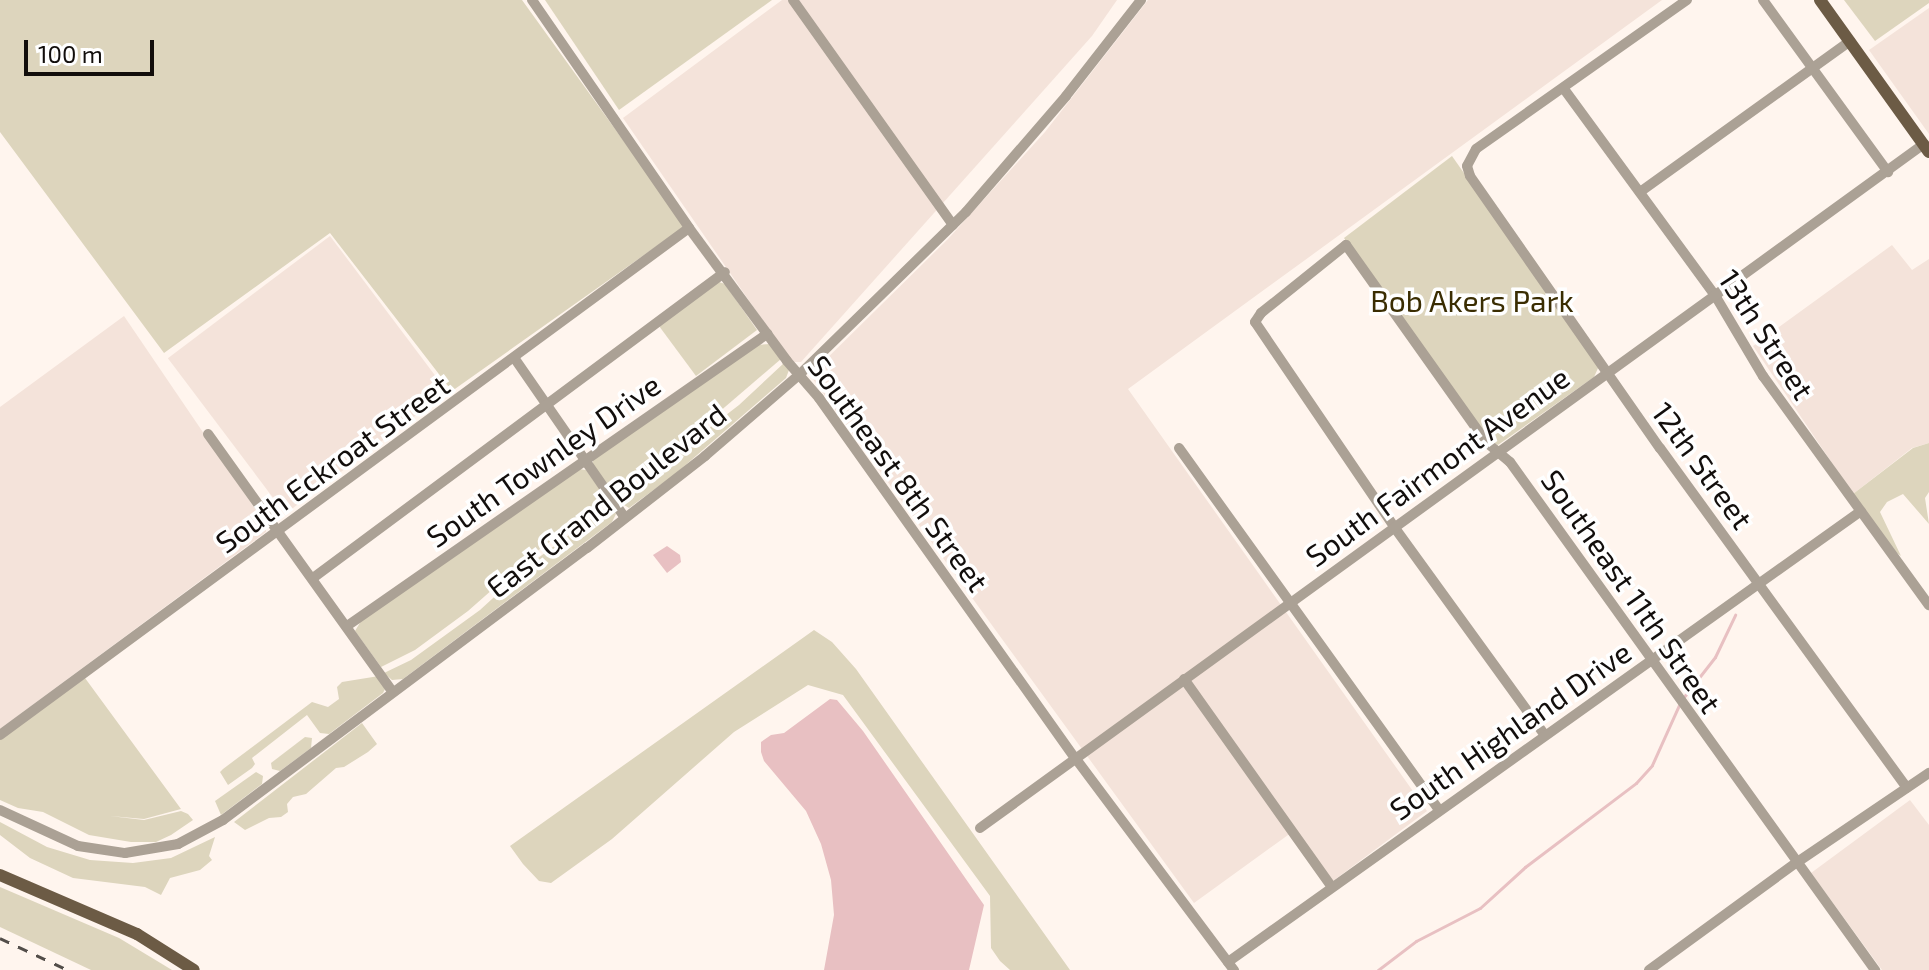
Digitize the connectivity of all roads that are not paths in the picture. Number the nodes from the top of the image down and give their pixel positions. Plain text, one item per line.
1 (532, 0) edge
2 (793, 0) edge
3 (1141, 0) edge
4 (1687, 0) edge
5 (1763, 0) edge
6 (1820, 0) edge
7 (1850, 41) junction
8 (1811, 69) junction
9 (1564, 89) junction
10 (1926, 148) edge
11 (1888, 172) junction
12 (1640, 192) junction
13 (953, 225) junction
14 (689, 228) junction
15 (725, 272) junction
16 (1716, 297) junction
17 (767, 334) junction
18 (515, 359) junction
19 (1607, 373) junction
20 (799, 375) junction
21 (546, 406) junction
22 (208, 434) dead end
23 (1179, 448) dead end
24 (1498, 452) junction
25 (585, 460) junction
26 (1861, 511) junction
27 (625, 518) junction
28 (1395, 528) junction
29 (278, 533) junction
30 (313, 578) junction
31 (1760, 582) junction
32 (1289, 603) junction
33 (1929, 605) edge
34 (347, 626) junction
35 (1651, 659) junction
36 (1184, 679) junction
37 (393, 692) junction
38 (1544, 734) junction
39 (0, 735) edge
40 (1076, 759) junction
41 (1929, 773) edge
42 (1907, 788) junction
43 (1438, 809) junction
44 (0, 810) edge
45 (980, 828) dead end
46 (1796, 863) junction
47 (0, 875) edge
48 (1332, 887) junction
49 (1231, 966) edge
50 (194, 970) edge
51 (1649, 970) edge
52 (1875, 970) edge

1 - 14 street, Southeast 8th Street
2 - 13 street
3 - 13 street, East Grand Boulevard
4 - 9 street
5 - 8 street
6 - 7 main road
7 - 8 street
7 - 10 main road
8 - 11 street
8 - 12 street
9 - 12 street, 13th Street
9 - 19 street, 12th Street
10 - 11 street, South Fairmont Avenue
11 - 16 street, South Fairmont Avenue
12 - 16 street, 13th Street
13 - 20 street, East Grand Boulevard
14 - 15 street, Southeast 8th Street
14 - 18 street, South Eckroat Street
15 - 17 street, Southeast 8th Street
15 - 21 street
16 - 19 street, South Fairmont Avenue
16 - 26 street, 13th Street
17 - 20 street, Southeast 8th Street
17 - 25 street, South Townley Drive
18 - 21 street
18 - 29 street, South Eckroat Street
19 - 24 street, South Fairmont Avenue
19 - 31 street, 12th Street
20 - 27 street, East Grand Boulevard
20 - 40 street, Southeast 8th Street
21 - 25 street
21 - 30 street
22 - 29 street
23 - 32 street
24 - 28 street, South Fairmont Avenue
24 - 28 street, Southeast 11th Street
24 - 35 street, Southeast 11th Street
25 - 27 street
25 - 34 street, South Townley Drive
26 - 31 street, South Highland Drive
26 - 33 street, 13th Street
27 - 37 street, East Grand Boulevard
28 - 32 street, South Fairmont Avenue
28 - 38 street
29 - 30 street
29 - 39 street, South Eckroat Street
30 - 34 street
31 - 35 street, South Highland Drive
31 - 42 street, 12th Street
32 - 36 street, South Fairmont Avenue
32 - 43 street
34 - 37 street
35 - 38 street, South Highland Drive
35 - 46 street, Southeast 11th Street
36 - 40 street, South Fairmont Avenue
36 - 48 street
37 - 44 street, East Grand Boulevard
38 - 43 street, South Highland Drive
40 - 45 street, South Fairmont Avenue
40 - 49 street, Southeast 8th Street
41 - 42 street
42 - 46 street
43 - 48 street, South Highland Drive
46 - 51 street
46 - 52 street, Southeast 11th Street
47 - 50 main road
48 - 49 street, South Highland Drive

